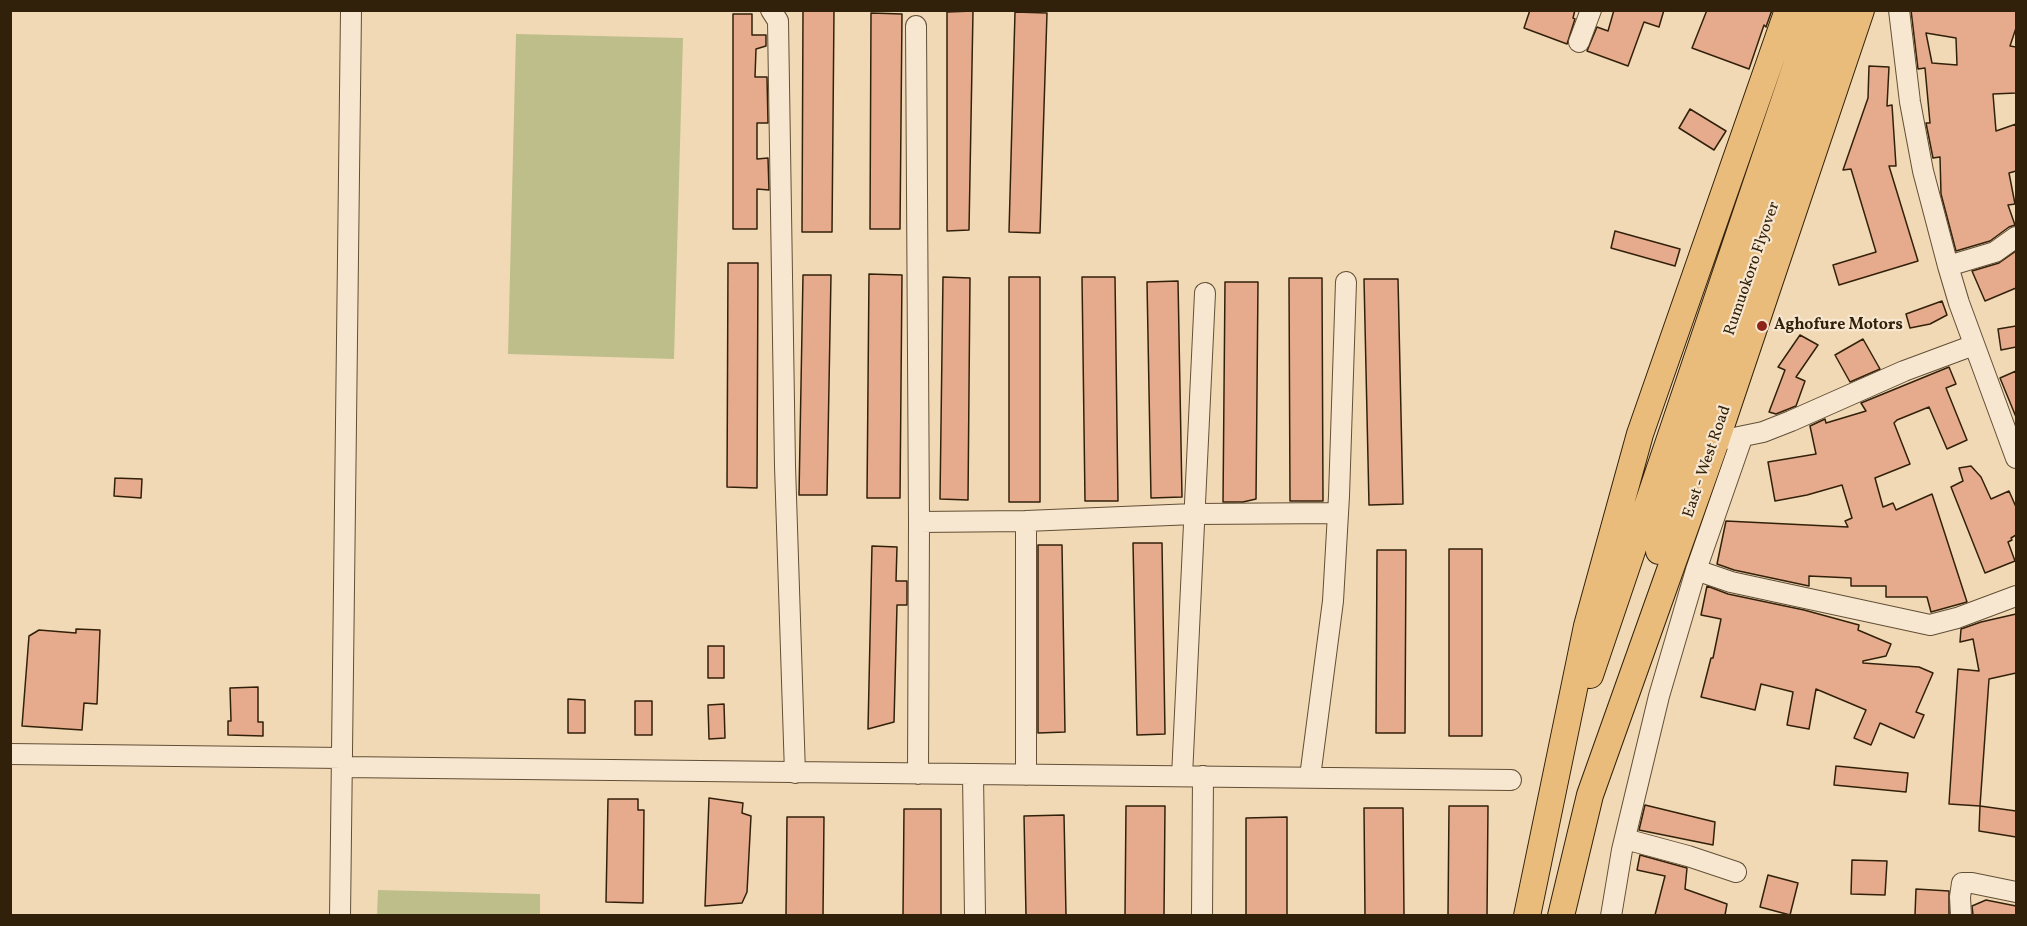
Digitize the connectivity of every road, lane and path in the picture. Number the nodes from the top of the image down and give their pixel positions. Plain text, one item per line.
1 (351, 10) edge
2 (771, 10) edge
3 (1591, 10) edge
4 (1788, 10) edge
5 (1815, 10) edge
6 (1840, 10) edge
7 (1861, 10) edge
8 (1899, 10) edge
9 (916, 26) dead end
10 (1579, 42) dead end
11 (2016, 237) edge
12 (1948, 266) junction
13 (1346, 282) dead end
14 (1205, 293) dead end
15 (1974, 345) junction
16 (1742, 438) junction
17 (1716, 441) junction
18 (2016, 458) edge
19 (1338, 513) junction
20 (1194, 514) junction
21 (1026, 521) junction
22 (919, 522) junction
23 (1655, 523) junction
24 (1696, 570) junction
25 (2016, 596) edge
26 (10, 754) edge
27 (342, 762) junction
28 (795, 773) junction
29 (918, 774) junction
30 (973, 775) junction
31 (1026, 775) junction
32 (1182, 776) junction
33 (1203, 776) junction
34 (1310, 777) junction
35 (1556, 778) junction
36 (1511, 780) dead end
37 (1590, 795) junction
38 (1625, 839) junction
39 (1736, 872) dead end
40 (2016, 892) edge
41 (340, 915) edge
42 (975, 915) edge
43 (1202, 915) edge
44 (1527, 915) edge
45 (1561, 915) edge
46 (1611, 915) edge
47 (1961, 915) edge

1 - 27 street
2 - 28 street
3 - 10 street
4 - 35 main road
5 - 23 main road, Rumuokoro Flyover
6 - 23 main road, Rumuokoro Flyover
7 - 17 main road, East - West Road
8 - 12 street
9 - 22 street
11 - 12 street
12 - 15 street
13 - 19 street
14 - 20 street
15 - 16 street
15 - 18 street
16 - 17 street
16 - 24 street
17 - 37 main road, East - West Road
19 - 20 street
19 - 34 street
20 - 21 street
20 - 32 street
21 - 22 street
21 - 31 street
22 - 29 street
23 - 35 main road
23 - 37 main road
24 - 25 street
24 - 38 street
26 - 27 street
27 - 28 street
27 - 41 street
28 - 29 street
29 - 30 street
30 - 31 street
30 - 42 street
31 - 32 street
32 - 33 street
33 - 34 street
33 - 43 street
34 - 36 street
35 - 44 main road
37 - 45 main road, East - West Road
38 - 39 street
38 - 46 street
40 - 47 street

